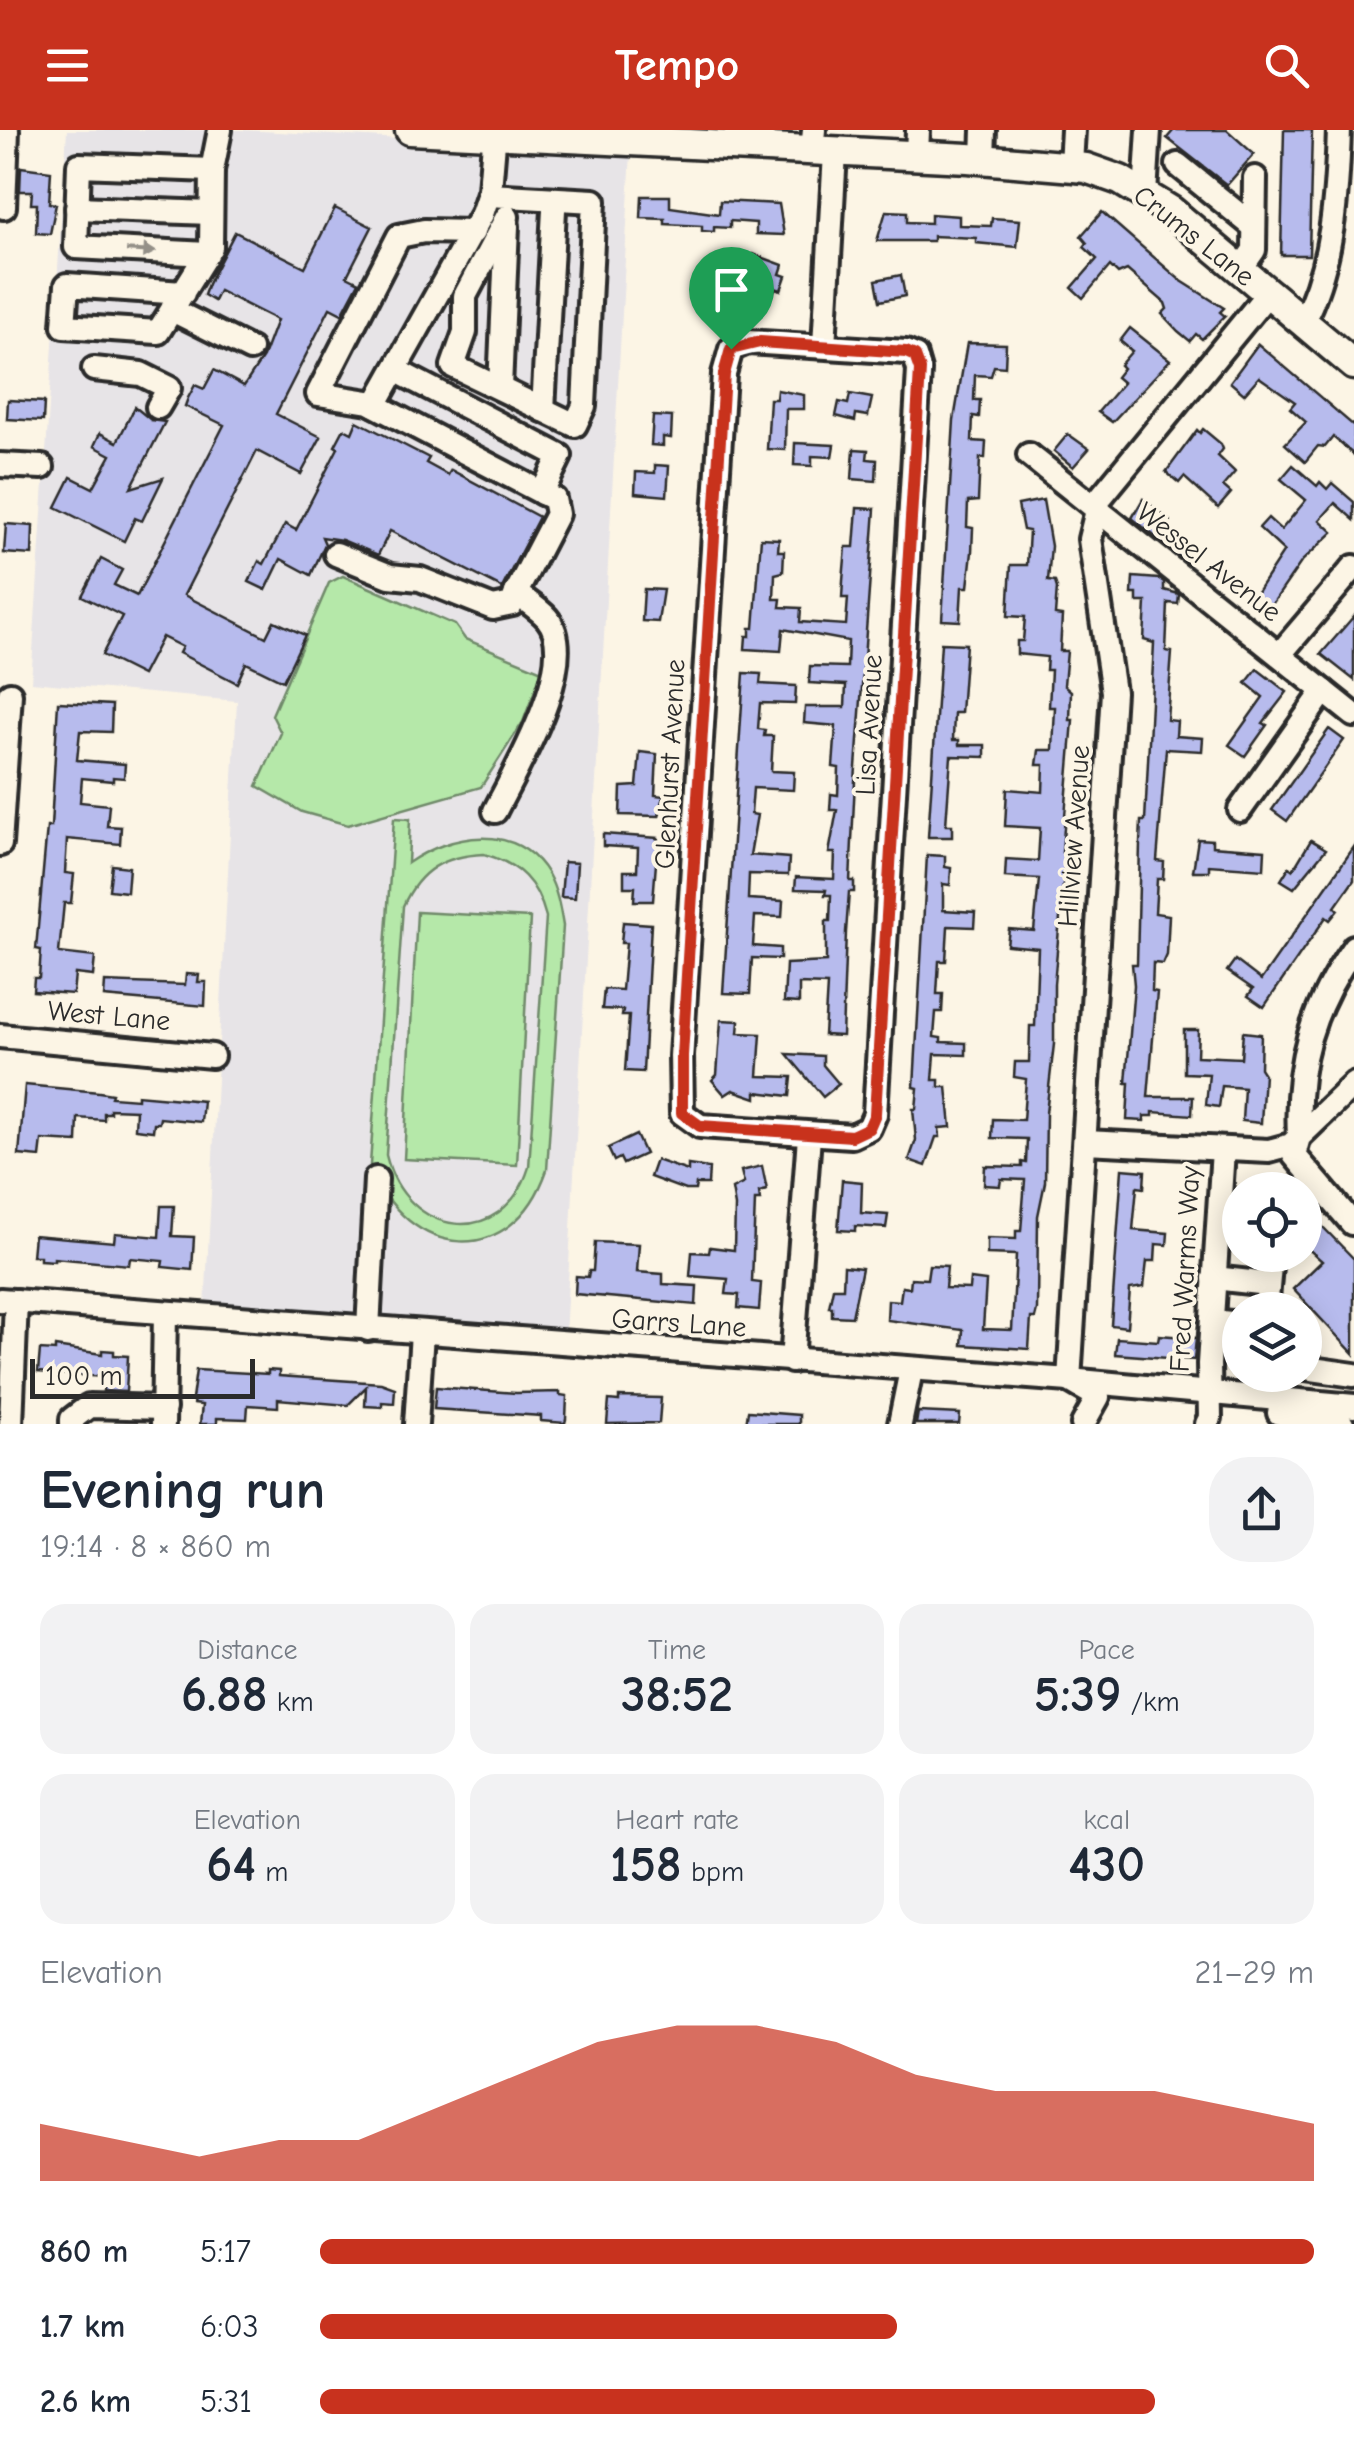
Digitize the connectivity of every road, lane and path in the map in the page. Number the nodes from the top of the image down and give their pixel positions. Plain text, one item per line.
1 (7, 130) edge
2 (220, 130) edge
3 (410, 130) edge
4 (984, 130) edge
5 (1073, 130) edge
6 (1150, 130) edge
7 (448, 131) edge
8 (495, 132) edge
9 (686, 138) edge
10 (730, 139) edge
11 (1344, 139) edge
12 (806, 143) edge
13 (917, 143) edge
14 (983, 158) junction
15 (1178, 164) dead end
16 (1071, 165) junction
17 (212, 170) junction
18 (1255, 178) dead end
19 (1145, 194) junction
20 (488, 195) junction
21 (4, 206) dead end
22 (77, 208) junction
23 (1344, 208) edge
24 (554, 210) dead end
25 (211, 213) junction
26 (1254, 227) junction
27 (472, 232) junction
28 (206, 254) junction
29 (1240, 270) junction
30 (1268, 294) junction
31 (177, 302) junction
32 (1302, 323) junction
33 (145, 331) junction
34 (824, 346) junction
35 (250, 349) dead end
36 (1354, 365) edge
37 (94, 369) dead end
38 (395, 370) junction
39 (141, 374) junction
40 (500, 388) junction
41 (376, 406) junction
42 (158, 408) dead end
43 (544, 410) junction
44 (1028, 455) dead end
45 (0, 465) edge
46 (42, 467) dead end
47 (542, 493) junction
48 (1096, 512) junction
49 (336, 554) dead end
50 (1354, 567) edge
51 (516, 593) junction
52 (1280, 654) junction
53 (1324, 691) junction
54 (10, 694) dead end
55 (1354, 715) edge
56 (3, 766) edge
57 (1240, 810) dead end
58 (495, 811) dead end
59 (0, 844) edge
60 (1354, 948) edge
61 (0, 1036) edge
62 (212, 1056) dead end
63 (1349, 1100) edge
64 (809, 1136) junction
65 (1299, 1137) junction
66 (1085, 1142) junction
67 (1222, 1150) junction
68 (1225, 1172) edge
69 (376, 1179) dead end
70 (1354, 1221) edge
71 (1222, 1241) edge
72 (1269, 1272) edge
73 (1214, 1278) junction
74 (1268, 1284) junction
75 (1267, 1292) edge
76 (8, 1300) edge
77 (165, 1314) junction
78 (1212, 1321) junction
79 (1222, 1322) edge
80 (368, 1329) junction
81 (422, 1334) junction
82 (792, 1362) junction
83 (910, 1370) junction
84 (1322, 1370) edge
85 (1354, 1374) edge
86 (1068, 1380) junction
87 (1222, 1389) edge
88 (1208, 1392) junction
89 (1255, 1392) edge
90 (1354, 1406) edge
91 (1279, 1412) edge
92 (164, 1416) edge
93 (10, 1424) edge
94 (72, 1424) edge
95 (416, 1424) edge
96 (900, 1424) edge
97 (1082, 1424) edge
98 (1207, 1424) edge
99 (1341, 1424) edge

1 - 21 street
2 - 17 street
3 - 7 main road, Crums Lane
4 - 14 street
5 - 16 street
6 - 19 street
7 - 8 main road, Crums Lane
8 - 9 main road, Crums Lane
8 - 20 street
9 - 10 main road, Crums Lane
10 - 12 main road, Crums Lane
11 - 23 street
12 - 13 main road, Crums Lane
12 - 34 street
13 - 14 main road, Crums Lane
14 - 16 main road, Crums Lane
15 - 26 street
16 - 19 main road, Crums Lane
17 - 22 street
17 - 25 street
18 - 26 street
19 - 29 main road, Crums Lane
20 - 27 street
20 - 43 street
22 - 25 street
22 -> 28 street
23 - 32 street
24 - 43 street
25 - 28 street
26 - 29 street
27 - 38 street
27 - 41 street
28 - 31 street
29 - 30 main road, Crums Lane
30 - 32 main road, Crums Lane
30 - 48 street, Hillview Avenue
31 - 33 street
31 - 33 street
31 - 35 street
32 - 36 main road, Crums Lane
33 - 39 street
34 - 64 street, Lisa Avenue
34 - 64 street, Glenhurst Avenue
37 - 39 street
38 - 41 street
38 - 47 street
39 - 42 street
40 - 40 street
40 - 43 street
41 - 47 street
44 - 48 street, Wessel Avenue
45 - 46 street
47 - 51 street
48 - 52 street, Wessel Avenue
48 - 66 street, Hillview Avenue
49 - 51 street
50 - 52 street
51 - 58 street
52 - 53 street, Wessel Avenue
53 - 55 street, Wessel Avenue
53 - 57 street
54 - 56 street
56 - 59 street
60 - 65 street
61 - 62 street, West Lane
63 - 65 street
64 - 82 street
65 - 67 street
65 - 70 street
66 - 67 street
66 - 86 street, Hillview Avenue
67 - 68 street, Fred Warms Way
69 - 80 street
71 - 73 street, Fred Warms Way
72 - 74 street
73 - 74 street
73 - 78 street, Fred Warms Way
74 - 75 street
76 - 77 street, Garrs Lane
76 - 93 street
77 - 80 street, Garrs Lane
77 - 92 street
78 - 79 street
78 - 88 street, Fred Warms Way
80 - 81 street, Garrs Lane
81 - 82 street, Garrs Lane
81 - 95 street
82 - 83 street, Garrs Lane
83 - 86 street, Garrs Lane
83 - 96 street
84 - 85 street
86 - 88 street, Garrs Lane
86 - 97 street
87 - 88 street, Garrs Lane
88 - 98 street, Fred Warms Way
89 - 91 street, Garrs Lane
90 - 91 street, Garrs Lane
91 - 99 street
92 - 94 street

